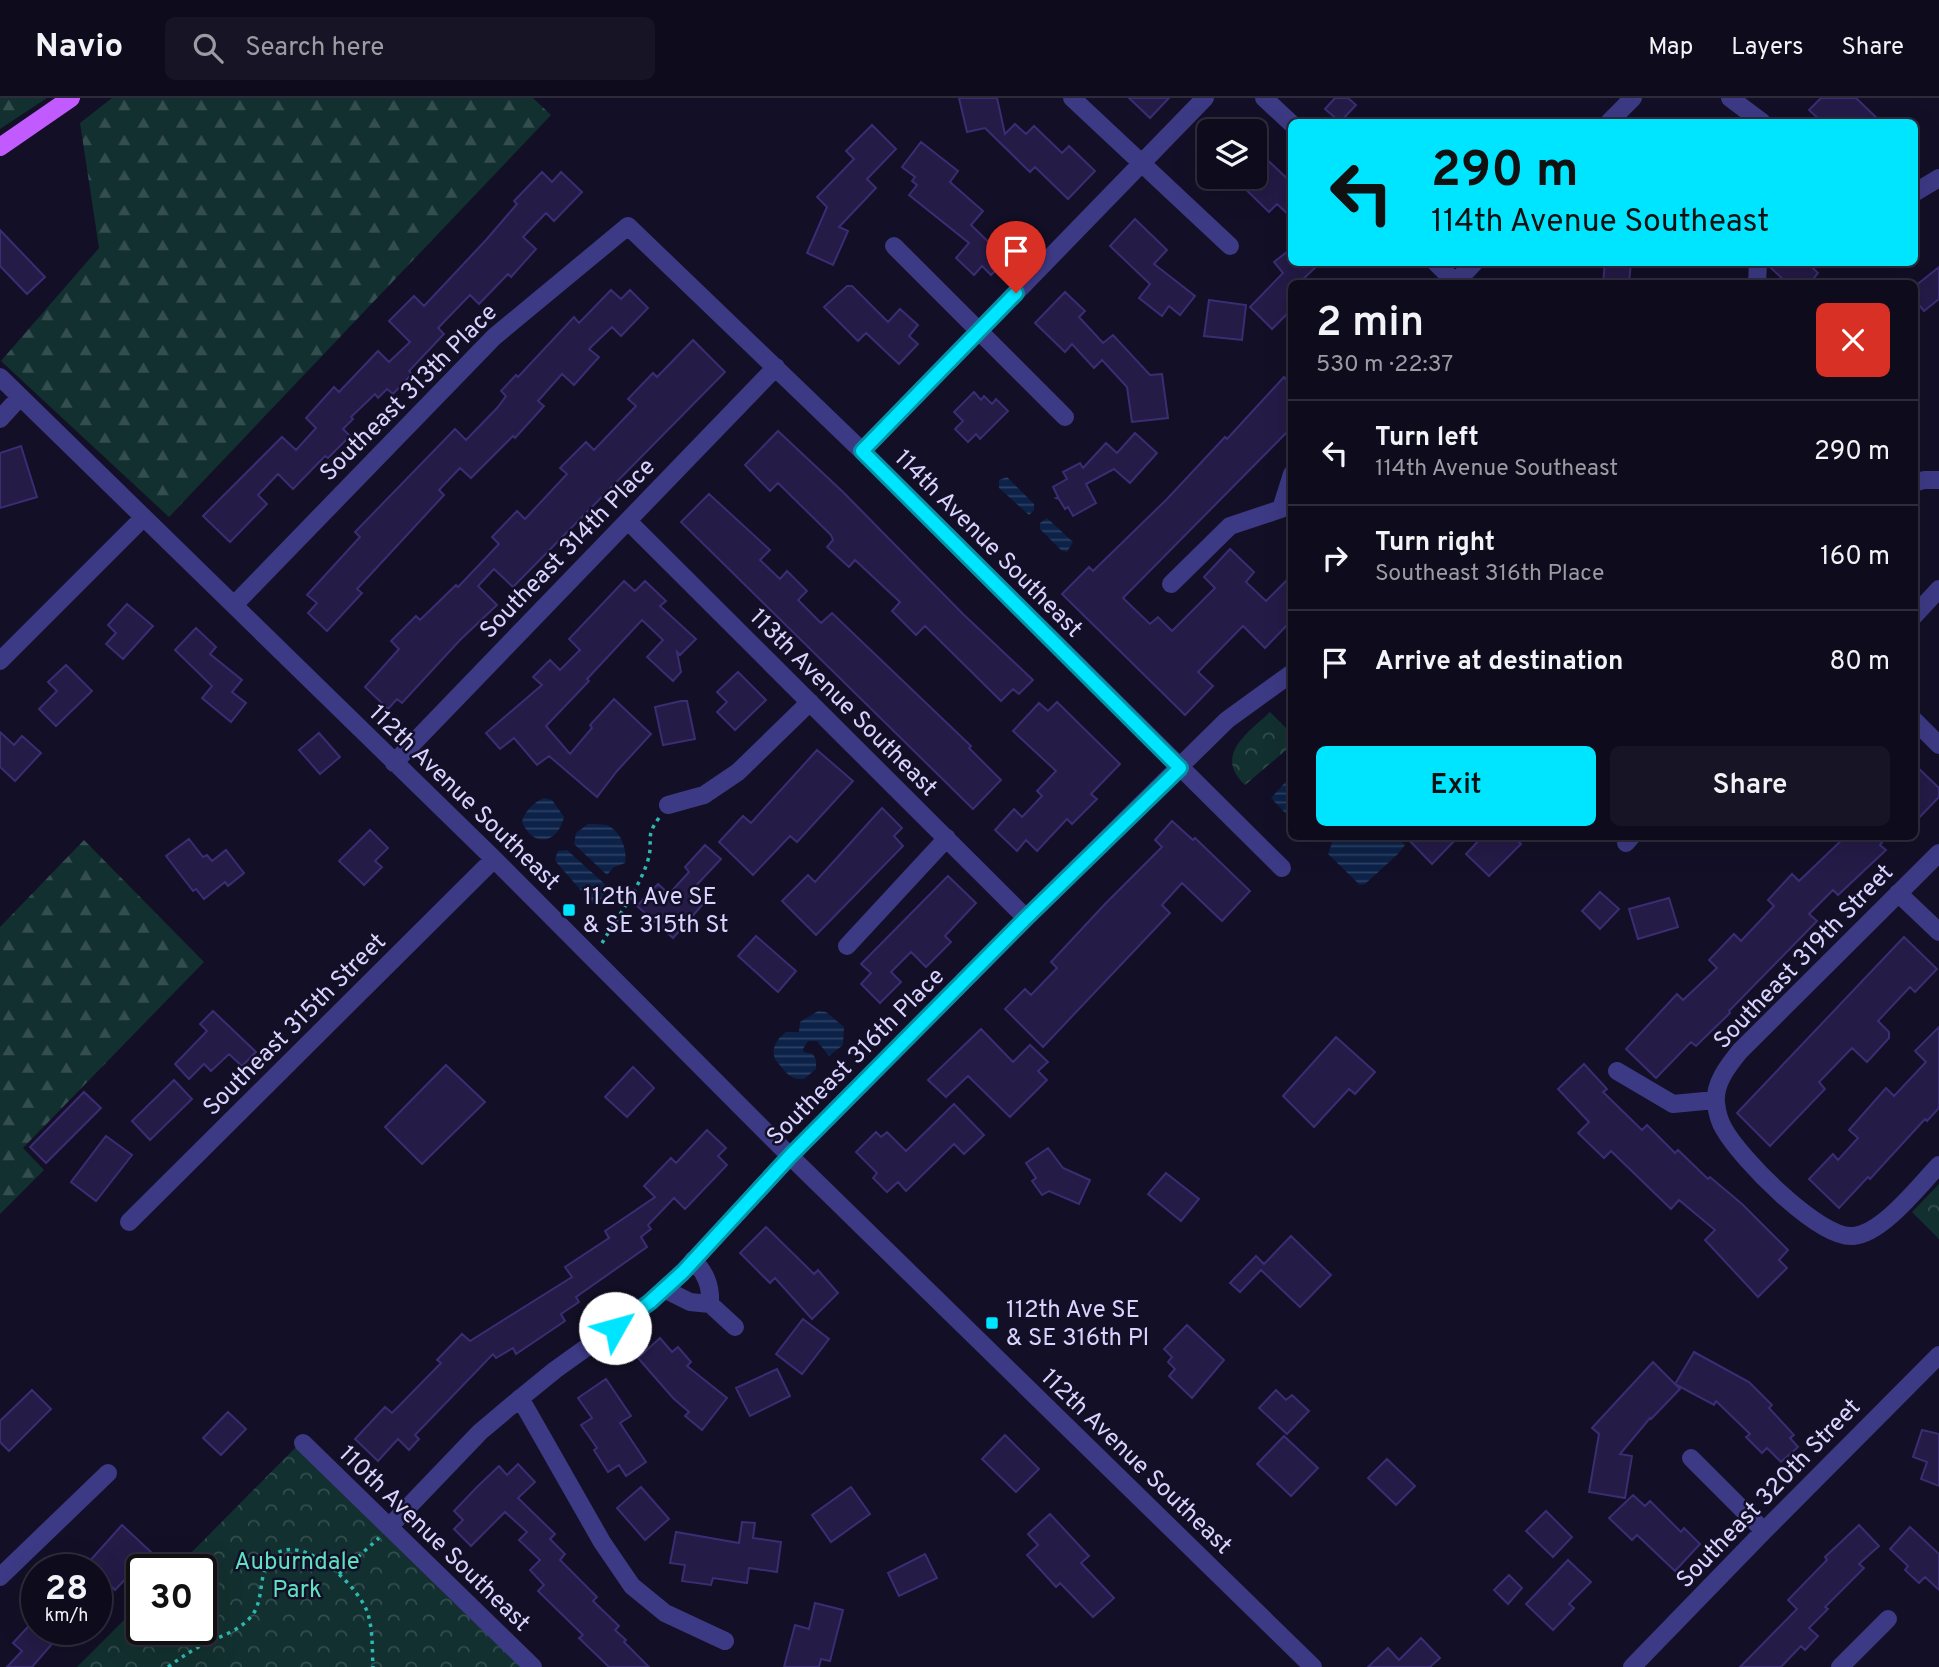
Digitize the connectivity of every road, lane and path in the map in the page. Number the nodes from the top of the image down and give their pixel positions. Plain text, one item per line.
1 (71, 98) edge
2 (1072, 98) edge
3 (1205, 98) edge
4 (1264, 98) edge
5 (1633, 98) edge
6 (1730, 98) edge
7 (1612, 119) edge
8 (1758, 119) edge
9 (1288, 120) edge
10 (0, 147) edge
11 (1142, 163) junction
12 (1939, 178) edge
13 (1918, 191) edge
14 (628, 226) joint
15 (894, 246) dead end
16 (1230, 246) dead end
17 (1439, 266) edge
18 (1472, 266) edge
19 (1454, 280) edge
20 (1460, 280) edge
21 (981, 330) junction
22 (776, 367) junction
23 (0, 377) edge
24 (20, 397) junction
25 (1065, 417) dead end
26 (0, 419) edge
27 (862, 451) junction
28 (1939, 480) edge
29 (1918, 482) edge
30 (1286, 514) edge
31 (143, 518) junction
32 (628, 521) junction
33 (1171, 584) dead end
34 (1939, 589) edge
35 (234, 605) junction
36 (1918, 612) edge
37 (0, 661) edge
38 (1288, 676) edge
39 (810, 702) junction
40 (1918, 724) edge
41 (1939, 745) edge
42 (394, 763) junction
43 (1180, 768) junction
44 (668, 805) joint
45 (947, 838) junction
46 (1939, 853) edge
47 (494, 859) junction
48 (1282, 868) dead end
49 (1898, 892) junction
50 (1026, 918) junction
51 (1939, 932) edge
52 (847, 946) dead end
53 (593, 958) junction
54 (1617, 1071) dead end
55 (1715, 1100) junction
56 (790, 1156) junction
57 (1939, 1165) edge
58 (129, 1222) dead end
59 (693, 1260) junction
60 (664, 1289) junction
61 (710, 1304) junction
62 (735, 1327) dead end
63 (1939, 1354) edge
64 (520, 1398) junction
65 (303, 1444) dead end
66 (1691, 1458) dead end
67 (108, 1473) dead end
68 (389, 1527) junction
69 (1764, 1531) junction
70 (339, 1574) junction
71 (0, 1577) edge
72 (1888, 1619) dead end
73 (725, 1641) dead end
74 (374, 1666) edge
75 (168, 1667) edge
76 (533, 1667) edge
77 (1313, 1667) edge
78 (1632, 1667) edge
79 (1840, 1667) edge

1 - 10 main road
2 - 11 street
3 - 11 street
4 - 9 street
5 - 7 street
6 - 8 street
11 - 16 street
11 - 21 street
12 - 13 street
14 - 22 street, 114th Avenue Southeast
14 - 35 street, Southeast 313th Place
15 - 21 street
17 - 19 street
18 - 20 street
21 - 25 street
21 - 27 street
22 - 27 street, 114th Avenue Southeast
22 - 32 street, Southeast 314th Place
23 - 24 street, 112th Avenue Southeast
24 - 26 street
24 - 31 street, 112th Avenue Southeast
27 - 43 street, 114th Avenue Southeast
28 - 29 street
30 - 33 street
31 - 35 street, 112th Avenue Southeast
31 - 37 street
32 - 39 street, 113th Avenue Southeast
32 - 42 street, Southeast 314th Place
34 - 36 street
35 - 42 street, 112th Avenue Southeast
38 - 43 street, Southeast 316th Place
39 - 44 street
39 - 45 street, 113th Avenue Southeast
40 - 41 street
42 - 47 street, 112th Avenue Southeast
43 - 48 street, 114th Avenue Southeast
43 - 50 street, Southeast 316th Place
44 - 53 path
45 - 50 street, 113th Avenue Southeast
45 - 52 street
46 - 49 street, Southeast 319th Street
47 - 53 street, 112th Avenue Southeast
47 - 58 street, Southeast 315th Street
49 - 51 street
49 - 55 street, Southeast 319th Street
50 - 56 street, Southeast 316th Place
53 - 56 street, 112th Avenue Southeast
54 - 55 street
55 - 57 street
56 - 59 street, Southeast 316th Place
56 - 77 street, 112th Avenue Southeast
59 - 60 street, Southeast 316th Place
59 - 61 street
60 - 61 street
60 - 64 street, Southeast 316th Place
61 - 62 street
63 - 69 street, Southeast 320th Street
64 - 68 street, Southeast 316th Place
64 - 73 street
65 - 68 street, 110th Avenue Southeast
66 - 69 street
67 - 71 street
68 - 70 path
68 - 76 street, 110th Avenue Southeast
69 - 78 street, Southeast 320th Street
70 - 74 path
70 - 75 path
72 - 79 street

